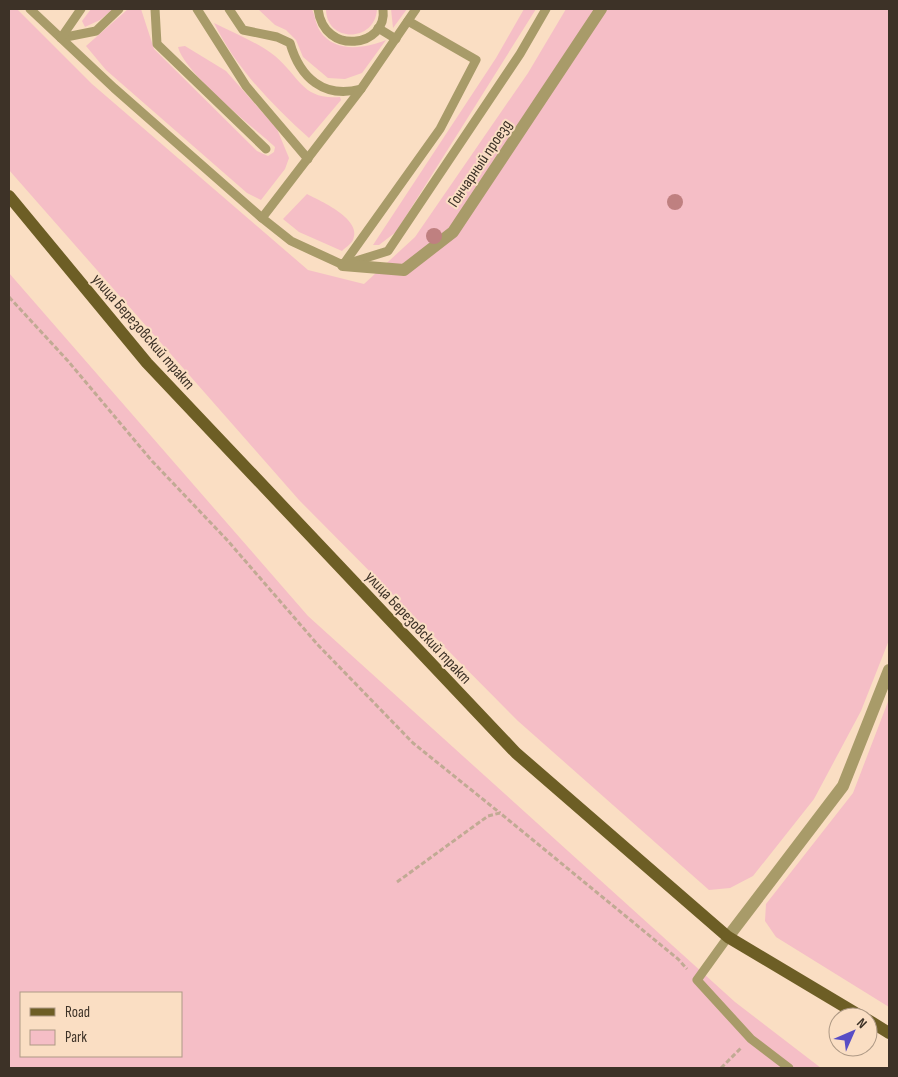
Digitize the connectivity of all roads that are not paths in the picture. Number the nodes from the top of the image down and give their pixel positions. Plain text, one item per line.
1 (30, 9) edge
2 (81, 9) edge
3 (119, 9) edge
4 (155, 9) edge
5 (197, 9) edge
6 (229, 9) edge
7 (318, 9) edge
8 (383, 9) edge
9 (416, 9) edge
10 (546, 9) edge
11 (601, 9) edge
12 (408, 21) junction
13 (378, 28) junction
14 (61, 38) junction
15 (396, 39) junction
16 (362, 89) junction
17 (266, 149) dead end
18 (308, 158) junction
19 (9, 196) edge
20 (262, 218) junction
21 (343, 265) junction
22 (889, 670) edge
23 (728, 937) junction
24 (845, 1007) edge
25 (878, 1026) edge
26 (889, 1033) edge
27 (789, 1068) edge

1 - 14 lane
2 - 14 lane
3 - 14 lane
4 - 17 lane
5 - 18 lane
6 - 16 lane
7 - 13 lane
8 - 13 lane
9 - 12 lane
10 - 21 lane
11 - 21 street, Гончарный проезд
12 - 15 lane
12 - 21 lane
13 - 15 lane
14 - 20 lane
15 - 16 lane
16 - 18 lane
18 - 20 lane
19 - 23 main road, улица Березовский тракт
20 - 21 lane
22 - 23 street
23 - 24 main road, улица Березовский тракт
23 - 27 lane
25 - 26 main road

